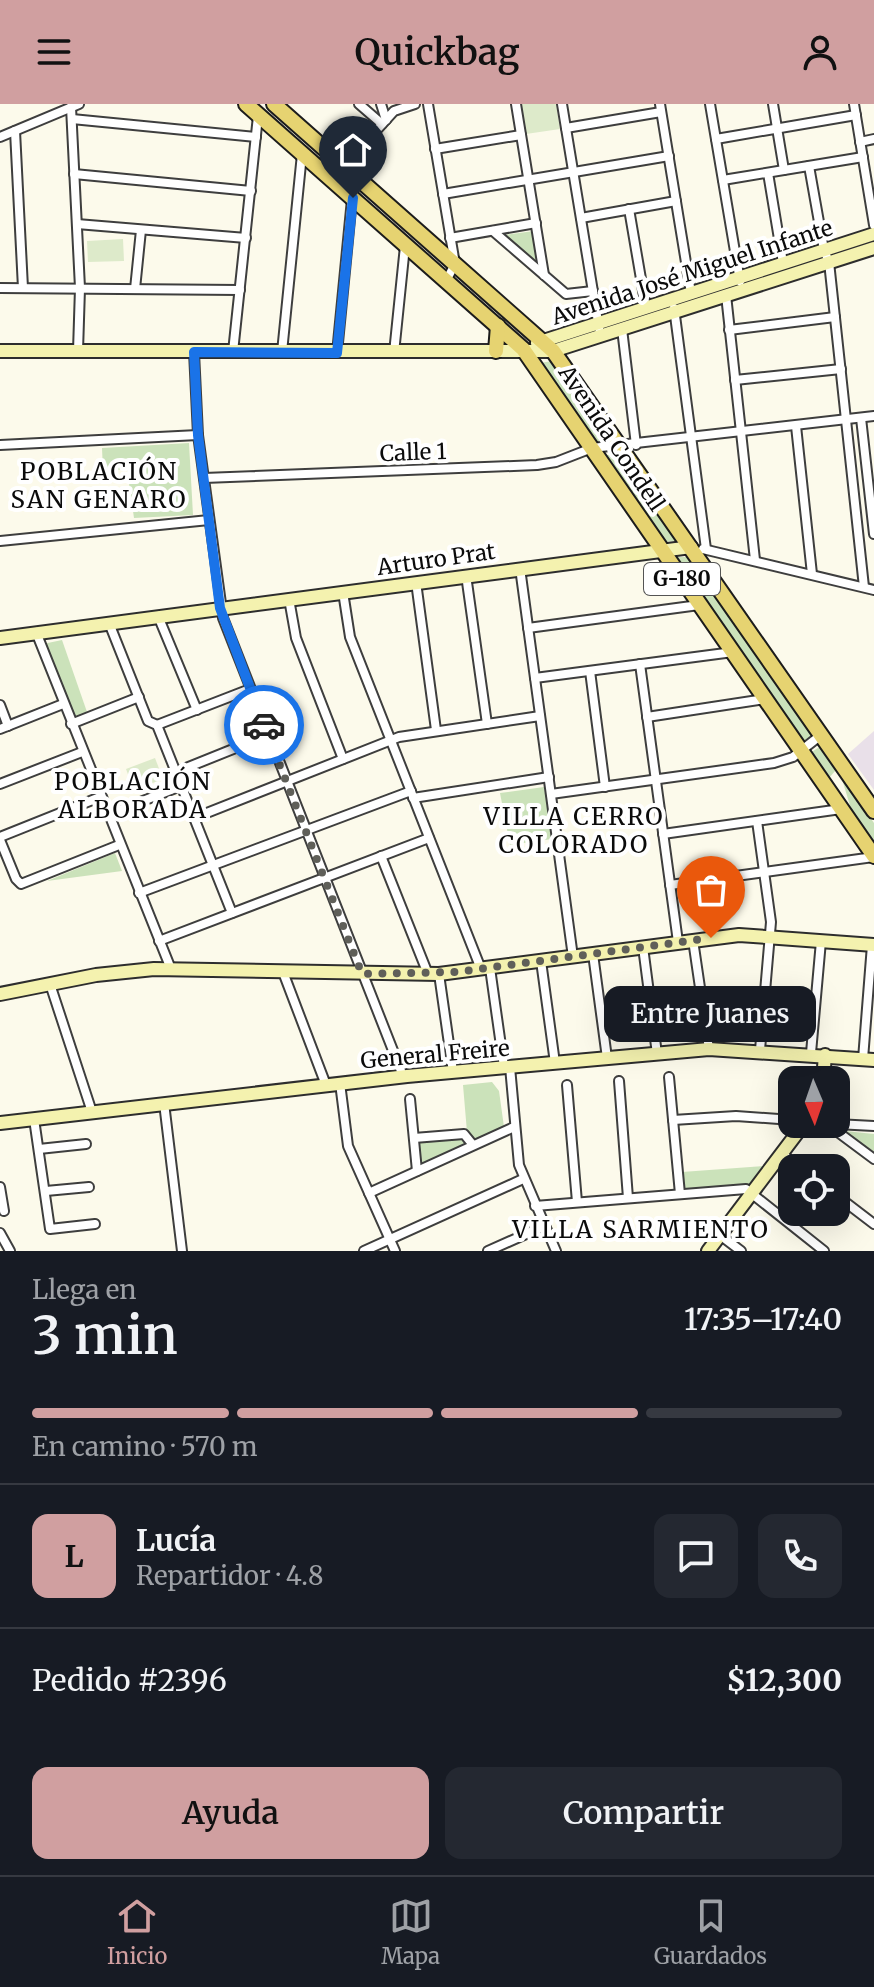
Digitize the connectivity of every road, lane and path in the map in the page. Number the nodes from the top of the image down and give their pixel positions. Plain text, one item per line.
1 (246, 104) edge
2 (274, 104) edge
3 (359, 104) edge
4 (381, 104) edge
5 (415, 104) edge
6 (428, 104) edge
7 (516, 104) edge
8 (562, 104) edge
9 (710, 104) edge
10 (773, 104) edge
11 (854, 104) edge
12 (75, 106) edge
13 (661, 108) edge
14 (258, 115) junction
15 (856, 115) junction
16 (72, 119) junction
17 (384, 122) junction
18 (566, 128) junction
19 (777, 129) junction
20 (15, 131) junction
21 (521, 135) junction
22 (0, 137) edge
23 (256, 137) junction
24 (716, 139) junction
25 (874, 139) edge
26 (860, 142) junction
27 (435, 149) junction
28 (302, 153) junction
29 (669, 156) junction
30 (863, 157) junction
31 (344, 166) junction
32 (809, 166) junction
33 (784, 170) junction
34 (573, 172) junction
35 (768, 173) junction
36 (74, 174) junction
37 (528, 179) junction
38 (331, 180) junction
39 (723, 180) junction
40 (251, 191) junction
41 (443, 194) junction
42 (353, 198) junction
43 (676, 201) junction
44 (629, 209) junction
45 (581, 218) junction
46 (536, 223) junction
47 (77, 224) junction
48 (874, 225) edge
49 (141, 230) junction
50 (493, 231) junction
51 (874, 234) edge
52 (246, 238) junction
53 (450, 238) junction
54 (405, 245) junction
55 (874, 248) edge
56 (826, 256) junction
57 (783, 263) junction
58 (455, 264) junction
59 (544, 275) junction
60 (446, 281) junction
61 (740, 284) junction
62 (0, 288) edge
63 (23, 288) junction
64 (80, 288) junction
65 (135, 289) junction
66 (240, 290) junction
67 (593, 291) junction
68 (691, 293) junction
69 (726, 295) junction
70 (673, 306) junction
71 (646, 308) junction
72 (835, 317) junction
73 (498, 326) junction
74 (600, 329) junction
75 (622, 329) junction
76 (729, 330) junction
77 (548, 346) junction
78 (523, 349) junction
79 (0, 351) edge
80 (78, 351) junction
81 (496, 351) junction
82 (194, 352) junction
83 (233, 352) junction
84 (282, 352) junction
85 (337, 353) junction
86 (394, 353) junction
87 (841, 369) junction
88 (735, 380) junction
89 (874, 416) edge
90 (861, 418) junction
91 (846, 419) junction
92 (796, 426) junction
93 (741, 432) junction
94 (198, 435) junction
95 (690, 439) junction
96 (0, 445) edge
97 (628, 446) junction
98 (592, 448) junction
99 (204, 478) junction
100 (209, 520) junction
101 (874, 534) edge
102 (0, 541) edge
103 (698, 548) junction
104 (661, 550) junction
105 (755, 560) junction
106 (520, 568) junction
107 (812, 574) junction
108 (466, 575) junction
109 (416, 582) junction
110 (864, 587) junction
111 (874, 590) edge
112 (343, 592) junction
113 (289, 599) junction
114 (699, 605) junction
115 (220, 608) junction
116 (158, 616) junction
117 (109, 623) junction
118 (528, 628) junction
119 (36, 632) junction
120 (0, 638) edge
121 (733, 652) junction
122 (640, 664) junction
123 (590, 671) junction
124 (535, 678) junction
125 (250, 689) junction
126 (139, 697) junction
127 (766, 699) junction
128 (63, 704) junction
129 (0, 705) edge
130 (197, 710) junction
131 (540, 716) junction
132 (647, 717) junction
133 (71, 724) junction
134 (487, 724) junction
135 (157, 725) junction
136 (4, 728) edge
137 (436, 730) junction
138 (268, 735) junction
139 (821, 735) junction
140 (390, 740) junction
141 (802, 751) junction
142 (82, 752) junction
143 (343, 759) junction
144 (176, 772) junction
145 (549, 777) junction
146 (656, 780) junction
147 (287, 781) junction
148 (0, 784) edge
149 (181, 786) junction
150 (605, 787) junction
151 (412, 794) junction
152 (551, 794) junction
153 (100, 797) junction
154 (841, 809) junction
155 (874, 811) edge
156 (107, 815) junction
157 (194, 818) junction
158 (757, 821) junction
159 (305, 829) junction
160 (663, 834) junction
161 (429, 838) junction
162 (0, 839) edge
163 (119, 845) junction
164 (381, 856) junction
165 (874, 856) edge
166 (213, 864) junction
167 (764, 872) junction
168 (325, 878) junction
169 (670, 885) junction
170 (139, 893) junction
171 (232, 913) junction
172 (770, 936) junction
173 (693, 940) junction
174 (159, 941) junction
175 (821, 941) junction
176 (678, 942) junction
177 (873, 945) edge
178 (643, 947) junction
179 (593, 954) junction
180 (573, 957) junction
181 (541, 961) junction
182 (486, 968) junction
183 (171, 969) junction
184 (283, 972) junction
185 (362, 974) junction
186 (433, 974) junction
187 (50, 984) junction
188 (1, 991) edge
189 (709, 1049) junction
190 (760, 1050) junction
191 (657, 1054) junction
192 (818, 1054) junction
193 (607, 1058) junction
194 (868, 1059) edge
195 (555, 1063) junction
196 (820, 1066) edge
197 (507, 1067) junction
198 (453, 1072) junction
199 (403, 1076) junction
200 (669, 1077) dead end
201 (619, 1081) dead end
202 (340, 1083) junction
203 (326, 1085) junction
204 (567, 1085) dead end
205 (410, 1099) dead end
206 (164, 1103) junction
207 (92, 1112) junction
208 (34, 1119) junction
209 (778, 1119) edge
210 (673, 1120) junction
211 (0, 1123) edge
212 (850, 1125) edge
213 (874, 1126) edge
214 (514, 1127) junction
215 (414, 1138) junction
216 (794, 1138) edge
217 (846, 1138) edge
218 (86, 1144) dead end
219 (473, 1145) junction
220 (39, 1149) junction
221 (782, 1154) edge
222 (778, 1159) edge
223 (874, 1159) edge
224 (417, 1171) junction
225 (523, 1179) junction
226 (0, 1187) edge
227 (89, 1187) dead end
228 (46, 1191) junction
229 (752, 1192) junction
230 (369, 1193) junction
231 (680, 1194) junction
232 (628, 1198) junction
233 (577, 1202) junction
234 (535, 1206) junction
235 (850, 1206) edge
236 (4, 1211) dead end
237 (95, 1224) dead end
238 (874, 1224) edge
239 (544, 1226) junction
240 (0, 1233) edge
241 (720, 1235) junction
242 (390, 1239) junction
243 (10, 1251) edge
244 (182, 1251) edge
245 (364, 1251) edge
246 (395, 1251) edge
247 (488, 1251) edge
248 (556, 1251) edge
249 (708, 1251) edge
250 (741, 1251) edge
251 (824, 1251) edge

1 - 14 main road, Avenida Condell / G-180
2 - 31 main road, Avenida Condell / G-180
3 - 17 street
4 - 17 street
5 - 17 street
6 - 27 street
7 - 21 street
8 - 18 street
9 - 24 street
10 - 19 street
11 - 15 street
12 - 16 street
12 - 20 street
13 - 18 street
13 - 29 street
14 - 23 street
14 - 28 main road, Avenida Condell / G-180
15 - 19 street
15 - 26 street
16 - 23 street
16 - 36 street
17 - 31 street
18 - 34 street
19 - 24 street
19 - 33 street
20 - 22 street
20 - 63 street
21 - 27 street
21 - 37 street
23 - 40 street
24 - 39 street
25 - 26 street
26 - 30 street
27 - 41 street
28 - 38 main road, Avenida Condell / G-180
28 - 84 street
29 - 34 street
29 - 43 street
30 - 32 street
30 - 48 street
31 - 38 street
31 - 58 main road, Avenida Condell / G-180
32 - 33 street
32 - 56 street
33 - 35 street
34 - 37 street
34 - 45 street
35 - 39 street
35 - 57 street
36 - 40 street
36 - 47 street
37 - 41 street
37 - 46 street
38 - 42 main road, Avenida Condell / G-180
39 - 61 street
40 - 52 street
41 - 53 street
42 - 54 main road, Avenida Condell / G-180
42 - 85 street
43 - 44 street
43 - 68 street
44 - 45 street
44 - 71 street
45 - 67 street
46 - 50 street
46 - 59 street
47 - 49 street
47 - 64 street
49 - 52 street
49 - 65 street
50 - 53 street
50 - 59 street
51 - 56 street, Avenida José Miguel Infante
52 - 66 street
53 - 58 street
54 - 60 main road, Avenida Condell / G-180
54 - 86 street
55 - 56 street, Avenida José Miguel Infante
56 - 57 street, Avenida José Miguel Infante
56 - 61 street, Avenida José Miguel Infante
56 - 72 street
57 - 61 street, Avenida José Miguel Infante
58 - 60 street
58 - 77 main road, Avenida Condell / G-180
59 - 67 street
60 - 73 main road, Avenida Condell / G-180
61 - 68 street, Avenida José Miguel Infante
61 - 69 street, Avenida José Miguel Infante
62 - 63 street
63 - 64 street
64 - 65 street
64 - 80 street
65 - 66 street
66 - 83 street
67 - 74 street
68 - 70 street, Avenida José Miguel Infante
69 - 70 street, Avenida José Miguel Infante
69 - 76 street
70 - 71 street, Avenida José Miguel Infante
70 - 75 street, Avenida José Miguel Infante
70 - 95 street
71 - 74 street, Avenida José Miguel Infante
72 - 76 street
72 - 87 street
73 - 78 main road, Avenida Condell / G-180
73 - 81 main road
74 - 75 street, Avenida José Miguel Infante
74 - 77 street, Avenida José Miguel Infante
75 - 97 street
76 - 88 street
77 - 78 street, Avenida José Miguel Infante
77 - 97 main road, Avenida Condell / G-180
78 - 81 street, Avenida José Miguel Infante
78 - 98 main road, Avenida Condell / G-180
79 - 80 street, Avenida José Miguel Infante
80 - 82 street, Avenida José Miguel Infante
81 - 86 street, Avenida José Miguel Infante
82 - 83 street, Avenida José Miguel Infante
82 - 94 street
83 - 84 street, Avenida José Miguel Infante
84 - 85 street, Avenida José Miguel Infante
85 - 86 street, Avenida José Miguel Infante
87 - 88 street
87 - 91 street
88 - 93 street
89 - 90 street, Calle 1
90 - 91 street, Calle 1
90 - 101 street
91 - 92 street, Calle 1
91 - 110 street
92 - 93 street, Calle 1
92 - 107 street
93 - 95 street, Calle 1
93 - 105 street
94 - 96 street
94 - 99 street
95 - 97 street, Calle 1
95 - 103 street
97 - 98 street, Calle 1
97 - 103 main road, Avenida Condell / G-180
98 - 99 street, Calle 1
98 - 104 main road, Avenida Condell / G-180
99 - 100 street
100 - 102 street
100 - 115 street
103 - 104 street, Arturo Prat
103 - 105 street, Arturo Prat
103 - 139 main road, Avenida Condell / G-180
104 - 106 street, Arturo Prat
104 - 114 main road, Avenida Condell / G-180
105 - 107 street, Arturo Prat
106 - 108 street, Arturo Prat
106 - 118 street
107 - 110 street, Arturo Prat
108 - 109 street, Arturo Prat
108 - 134 street
109 - 112 street, Arturo Prat
109 - 137 street
110 - 111 street, Arturo Prat
112 - 113 street, Arturo Prat
112 - 140 street
113 - 115 street, Arturo Prat
113 - 143 street
114 - 118 street
114 - 121 main road, Avenida Condell / G-180
115 - 116 street, Arturo Prat
115 - 125 street
116 - 117 street, Arturo Prat
116 - 130 street
117 - 119 street, Arturo Prat
117 - 126 street
118 - 124 street
119 - 120 street, Arturo Prat
119 - 128 street
121 - 122 street
121 - 127 main road, Avenida Condell / G-180
122 - 123 street
122 - 132 street
123 - 124 street
123 - 150 street
124 - 131 street
125 - 130 street
125 - 138 street
126 - 133 street
126 - 135 street
127 - 132 street
127 - 141 main road, Avenida Condell / G-180
128 - 133 street
128 - 136 street
129 - 136 street
130 - 135 street
131 - 134 street
131 - 145 street
132 - 146 street
133 - 142 street
134 - 137 street
135 - 144 street
137 - 140 street
138 - 144 street
138 - 147 street
139 - 141 street
139 - 155 main road, Avenida Condell / G-180
140 - 143 street
140 - 151 street
141 - 146 street
141 - 154 main road, Avenida Condell / G-180
142 - 148 street
142 - 153 street
143 - 147 street
144 - 149 street
145 - 151 street
145 - 152 street
146 - 150 street
146 - 160 street
147 - 157 street
147 - 159 street
149 - 156 street
149 - 157 street
150 - 152 street
151 - 159 street
151 - 161 street
152 - 180 street
153 - 156 street
153 - 162 street
154 - 158 street
154 - 165 main road, Avenida Condell / G-180
156 - 163 street
157 - 166 street
158 - 160 street
158 - 167 street
159 - 166 street
159 - 168 street
160 - 169 street
161 - 164 street
161 - 182 street
162 - 163 street
163 - 170 street
164 - 168 street
164 - 186 street
165 - 167 street
166 - 170 street
166 - 171 street
167 - 169 street
167 - 172 street
168 - 171 street
168 - 185 street
169 - 176 street
170 - 174 street
171 - 174 street
172 - 173 street
172 - 175 street
172 - 190 street
173 - 176 street
173 - 189 street
174 - 183 street
175 - 177 street
175 - 192 street
176 - 178 street
177 - 194 street
178 - 179 street
178 - 191 street
179 - 180 street
179 - 193 street
180 - 181 street
181 - 182 street
181 - 195 street
182 - 186 street
182 - 197 street
183 - 184 street
183 - 187 street
184 - 185 street
184 - 203 street
185 - 186 street
185 - 199 street
186 - 198 street
187 - 188 street
187 - 207 street
189 - 190 street, General Freire
189 - 191 street, General Freire
190 - 192 street, General Freire
191 - 193 street, General Freire
192 - 194 street, General Freire
192 - 196 street
193 - 195 street, General Freire
195 - 197 street, General Freire
197 - 198 street, General Freire
197 - 214 street
198 - 199 street, General Freire
199 - 202 street, General Freire
200 - 210 street
201 - 232 street
202 - 203 street, General Freire
202 - 230 street
203 - 206 street, General Freire
204 - 233 street
205 - 215 street
206 - 207 street, General Freire
206 - 244 street
207 - 208 street, General Freire
208 - 211 street, General Freire
208 - 220 street
209 - 210 street
210 - 231 street
212 - 213 street
214 - 219 street
214 - 225 street
215 - 219 street
215 - 224 street
216 - 221 street
217 - 223 street
218 - 220 street
219 - 224 street
220 - 228 street
222 - 229 street
224 - 230 street
225 - 234 street
225 - 242 street
226 - 236 street
227 - 228 street
228 - 237 street
229 - 231 street
229 - 241 street
229 - 251 street
230 - 242 street
231 - 232 street
232 - 233 street
233 - 234 street
234 - 239 street
235 - 238 street
239 - 247 street
239 - 248 street
240 - 243 street
241 - 249 street
241 - 250 street
242 - 245 street
242 - 246 street

